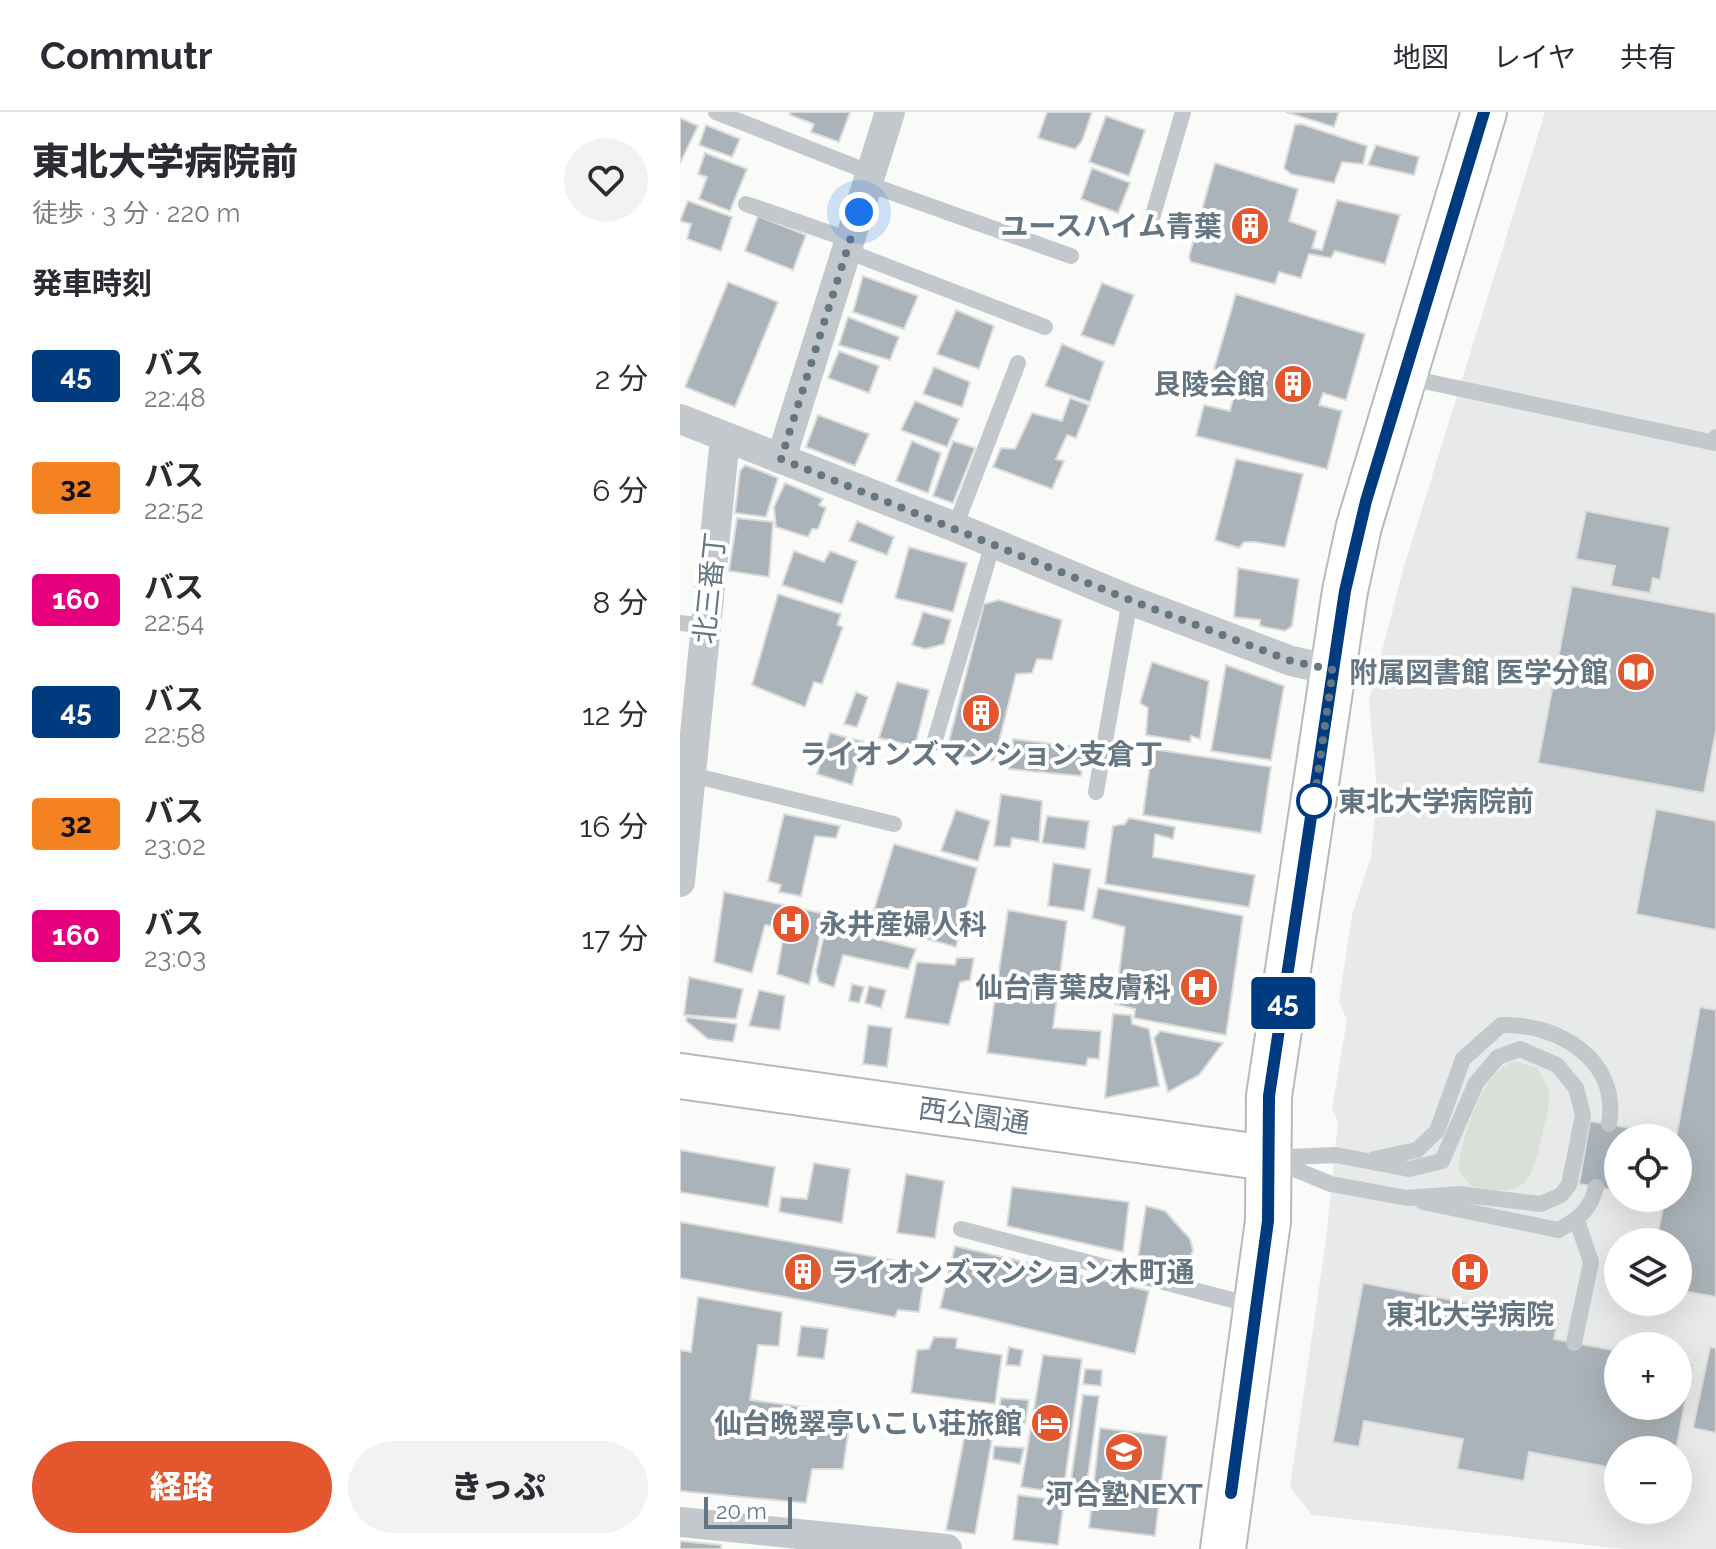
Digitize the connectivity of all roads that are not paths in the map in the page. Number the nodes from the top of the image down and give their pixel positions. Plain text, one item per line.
1 (716, 112) edge
2 (890, 112) edge
3 (1183, 112) edge
4 (1484, 112) edge
5 (869, 179) junction
6 (746, 204) dead end
7 (1150, 225) dead end
8 (848, 246) junction
9 (1071, 256) dead end
10 (1045, 327) dead end
11 (1018, 363) dead end
12 (1403, 376) junction
13 (680, 419) edge
14 (725, 438) junction
15 (1716, 441) edge
16 (781, 459) junction
17 (955, 527) junction
18 (993, 543) junction
19 (1130, 600) junction
20 (693, 624) edge
21 (1333, 670) junction
22 (691, 672) edge
23 (689, 706) edge
24 (934, 743) dead end
25 (692, 775) junction
26 (1096, 792) dead end
27 (894, 824) dead end
28 (680, 882) edge
29 (680, 1076) edge
30 (1609, 1124) dead end
31 (1267, 1158) junction
32 (1364, 1161) junction
33 (1596, 1187) dead end
34 (1407, 1198) junction
35 (1577, 1221) junction
36 (961, 1229) dead end
37 (1257, 1306) junction
38 (1574, 1343) dead end
39 (680, 1522) edge
40 (947, 1549) edge
41 (1223, 1549) edge

1 - 5 lane
2 - 5 street
3 - 7 lane
4 - 12 main road
5 - 8 street
5 - 9 lane
6 - 8 lane
8 - 10 lane
8 - 16 street
11 - 17 lane
12 - 15 lane
12 - 21 main road
13 - 14 street
14 - 16 street
14 - 20 street, 北三番丁
16 - 17 street
17 - 18 street
18 - 19 street
18 - 24 lane
19 - 21 street
19 - 26 lane
20 - 22 street, 北三番丁
21 - 31 main road
22 - 23 street, 北三番丁
23 - 25 street, 北三番丁
25 - 27 lane
25 - 28 street, 北三番丁
29 - 31 main road, 西公園通
30 - 32 lane
31 - 32 lane
31 - 34 lane
31 - 37 main road
32 - 34 lane
33 - 35 lane
34 - 35 lane
35 - 38 lane
36 - 37 lane
37 - 41 main road
39 - 40 street

